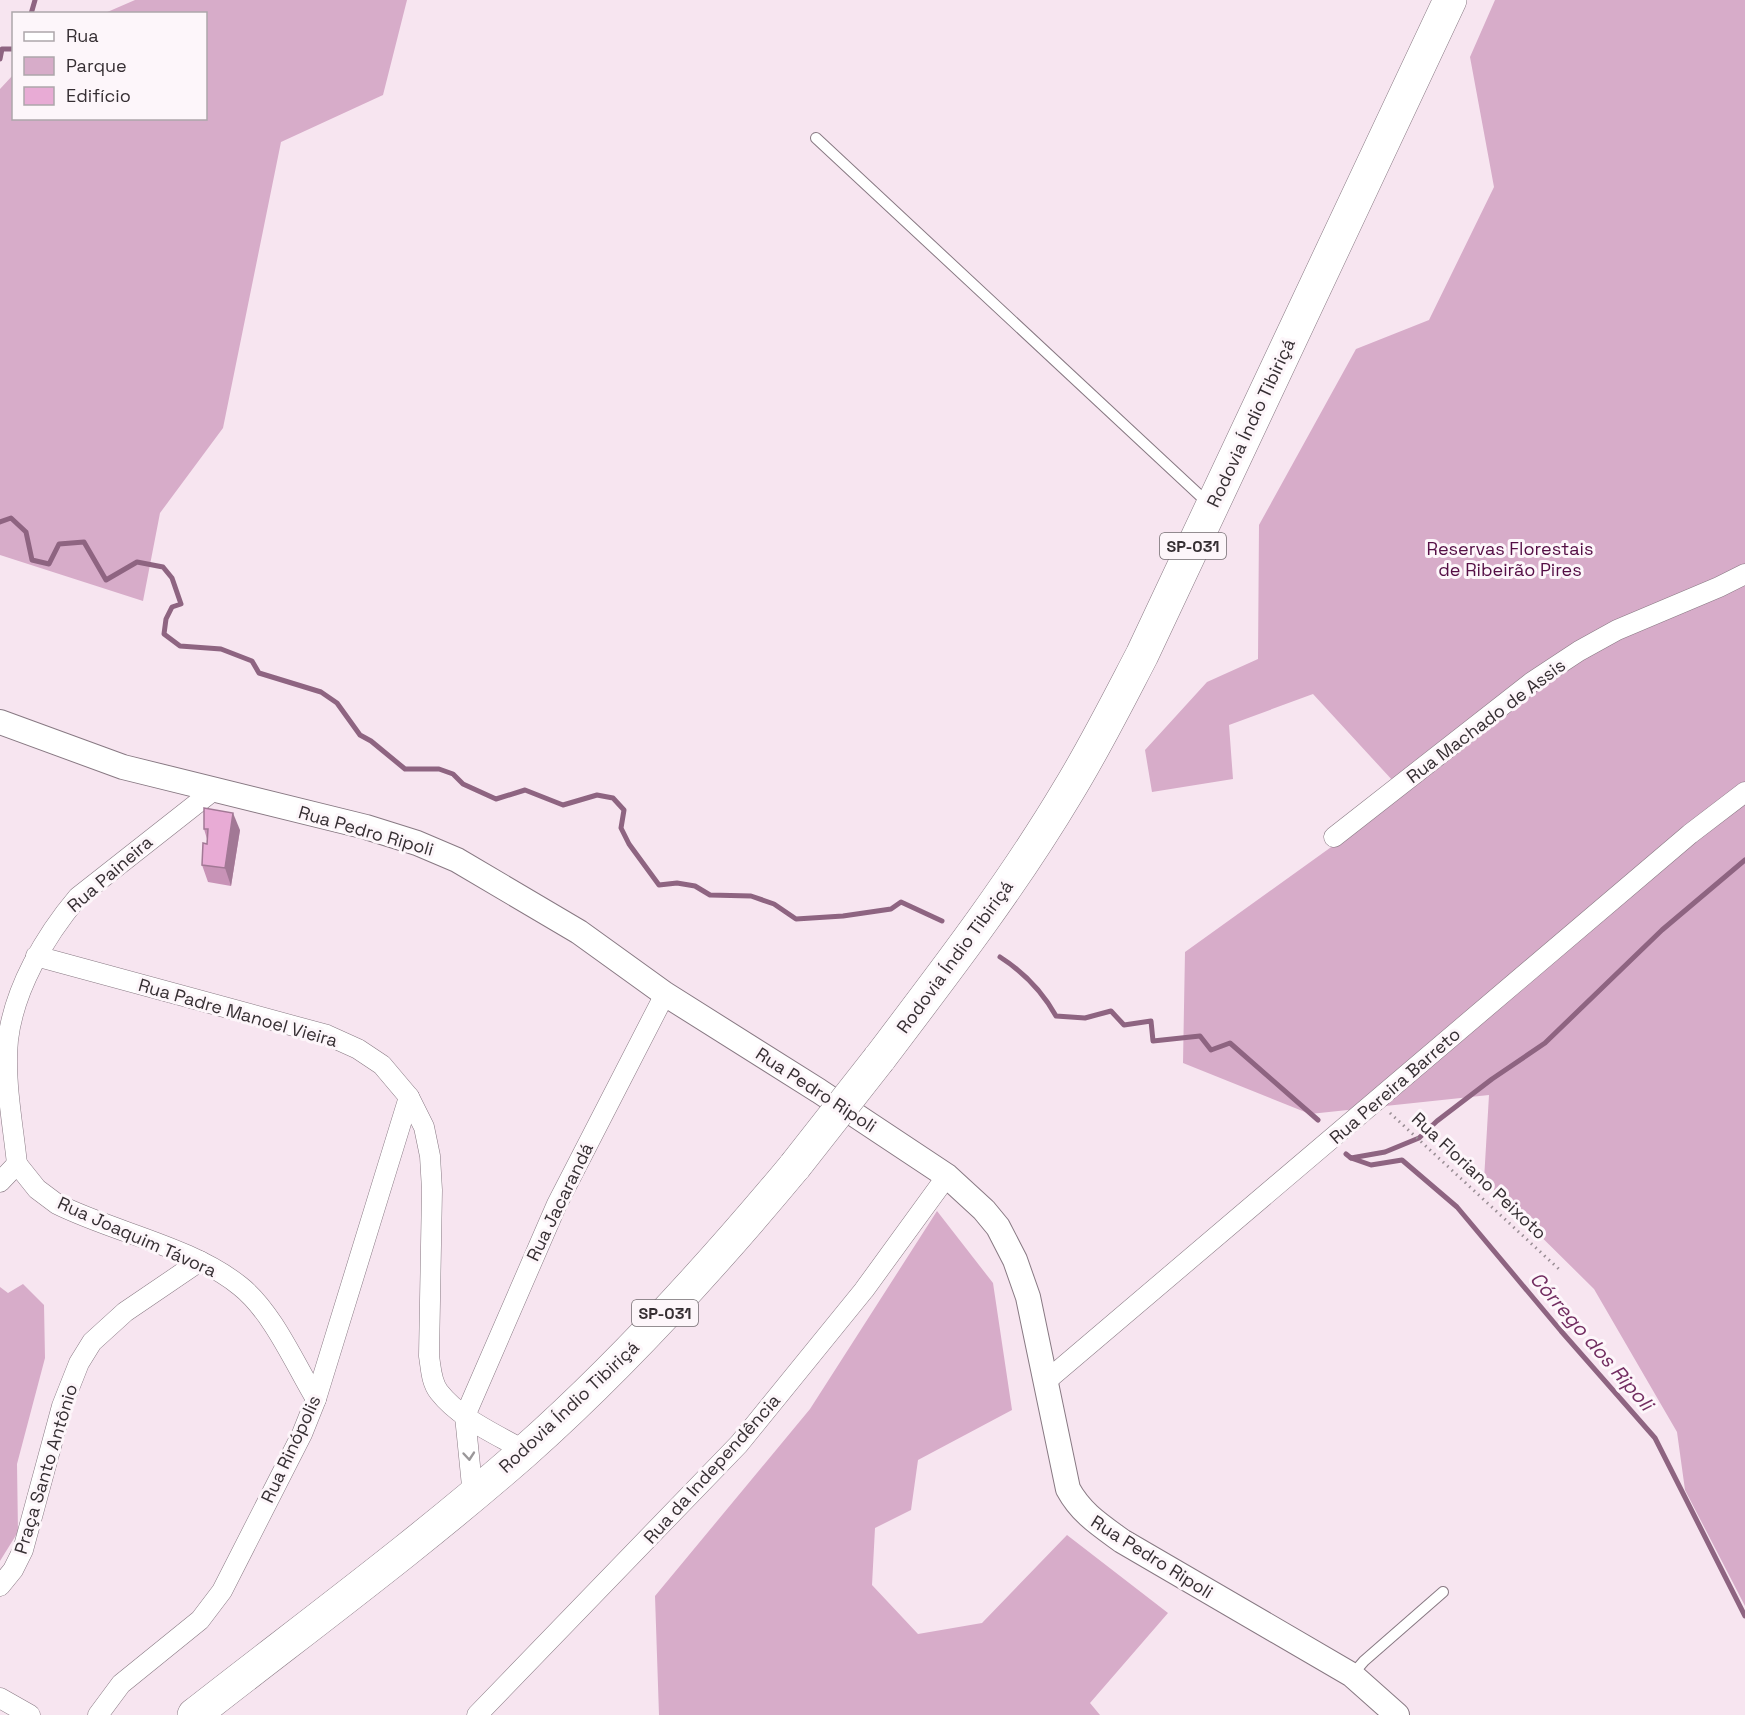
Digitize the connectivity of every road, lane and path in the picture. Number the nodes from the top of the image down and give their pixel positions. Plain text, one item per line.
1 (1450, 0) edge
2 (816, 138) dead end
3 (1211, 507) junction
4 (1745, 574) edge
5 (0, 722) edge
6 (214, 790) junction
7 (1745, 792) edge
8 (1334, 837) dead end
9 (36, 956) junction
10 (665, 994) junction
11 (409, 1097) junction
12 (1377, 1103) junction
13 (16, 1164) junction
14 (947, 1176) junction
15 (0, 1182) edge
16 (200, 1261) junction
17 (1561, 1270) dead end
18 (1045, 1382) junction
19 (316, 1399) junction
20 (465, 1416) junction
21 (525, 1451) junction
22 (473, 1496) junction
23 (0, 1586) edge
24 (1443, 1592) dead end
25 (1352, 1675) junction
26 (3, 1701) edge
27 (30, 1715) edge
28 (98, 1715) edge
29 (194, 1715) edge
30 (477, 1715) edge
31 (1397, 1715) edge

1 - 3 highway, Rodovia Índio Tibiriçá / SP-031
2 - 3 lane
3 - 21 highway, Rodovia Índio Tibiriçá / SP-031, bridge
4 - 8 street, Rua Machado de Assis
5 - 6 street, Rua Pedro Ripoli
6 - 9 street, Rua Paineira
6 - 10 street, Rua Pedro Ripoli
7 - 12 street, Rua Pereira Barreto
9 - 11 street, Rua Padre Manoel Vieira
9 - 13 street, Rua Paineira
10 - 14 street, Rua Pedro Ripoli
10 - 20 street, Rua Jacarandá
11 - 19 street, Rua Rinópolis
11 - 20 street, Rua Padre Manoel Vieira
12 - 17 path, Rua Floriano Peixoto
12 - 18 street, Rua Pereira Barreto
13 - 15 street
13 - 16 street, Rua Joaquim Távora
14 - 18 street, Rua Pedro Ripoli
14 - 30 street, Rua da Independência
16 - 19 street, Rua Joaquim Távora
16 - 23 street, Praça Santo Antônio
18 - 25 street, Rua Pedro Ripoli
19 - 28 street, Rua Rinópolis
20 - 21 street, Rua Padre Manoel Vieira
20 -> 22 street
21 - 22 highway, Rodovia Índio Tibiriçá / SP-031
22 - 29 highway, Rodovia Índio Tibiriçá / SP-031
24 - 25 lane
25 - 31 street, Rua Pedro Ripoli
26 - 27 street

